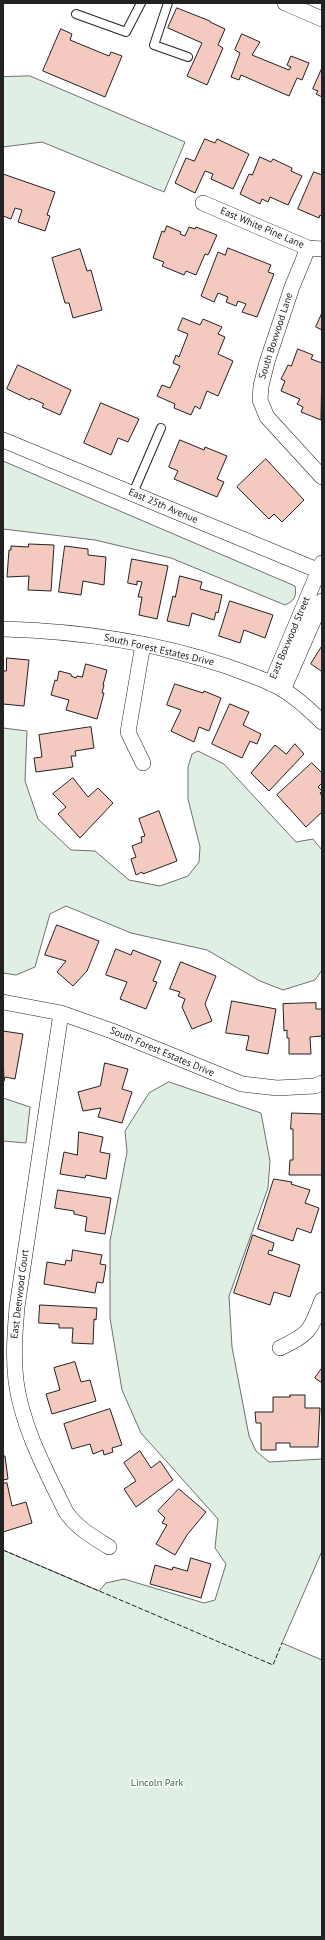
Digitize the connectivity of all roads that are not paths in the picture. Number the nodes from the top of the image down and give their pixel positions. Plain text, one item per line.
1 (141, 3) edge
2 (168, 3) edge
3 (285, 3) edge
4 (76, 14) dead end
5 (322, 19) edge
6 (188, 57) dead end
7 (203, 203) dead end
8 (315, 249) edge
9 (161, 428) dead end
10 (3, 440) edge
11 (322, 477) edge
12 (133, 493) junction
13 (321, 568) edge
14 (322, 601) edge
15 (3, 629) edge
16 (143, 644) junction
17 (277, 687) junction
18 (322, 722) edge
19 (143, 763) dead end
20 (3, 1002) edge
21 (61, 1013) junction
22 (322, 1084) edge
23 (322, 1300) edge
24 (280, 1348) dead end
25 (109, 1547) dead end

1 - 4 lane
2 - 6 lane
3 - 5 street
7 - 8 street, East White Pine Lane
8 - 11 street, South Boxwood Lane
9 - 12 lane
10 - 12 street, East 25th Avenue
12 - 13 street, East 25th Avenue
13 - 17 street, East Boxwood Street
14 - 17 street, East Boxwood Street
15 - 16 street, South Forest Estates Drive
16 - 17 street, South Forest Estates Drive
16 - 19 street
17 - 18 street, South Forest Estates Drive
20 - 21 street, South Forest Estates Drive
21 - 22 street, South Forest Estates Drive
21 - 25 street, East Deerwood Court
23 - 24 street

